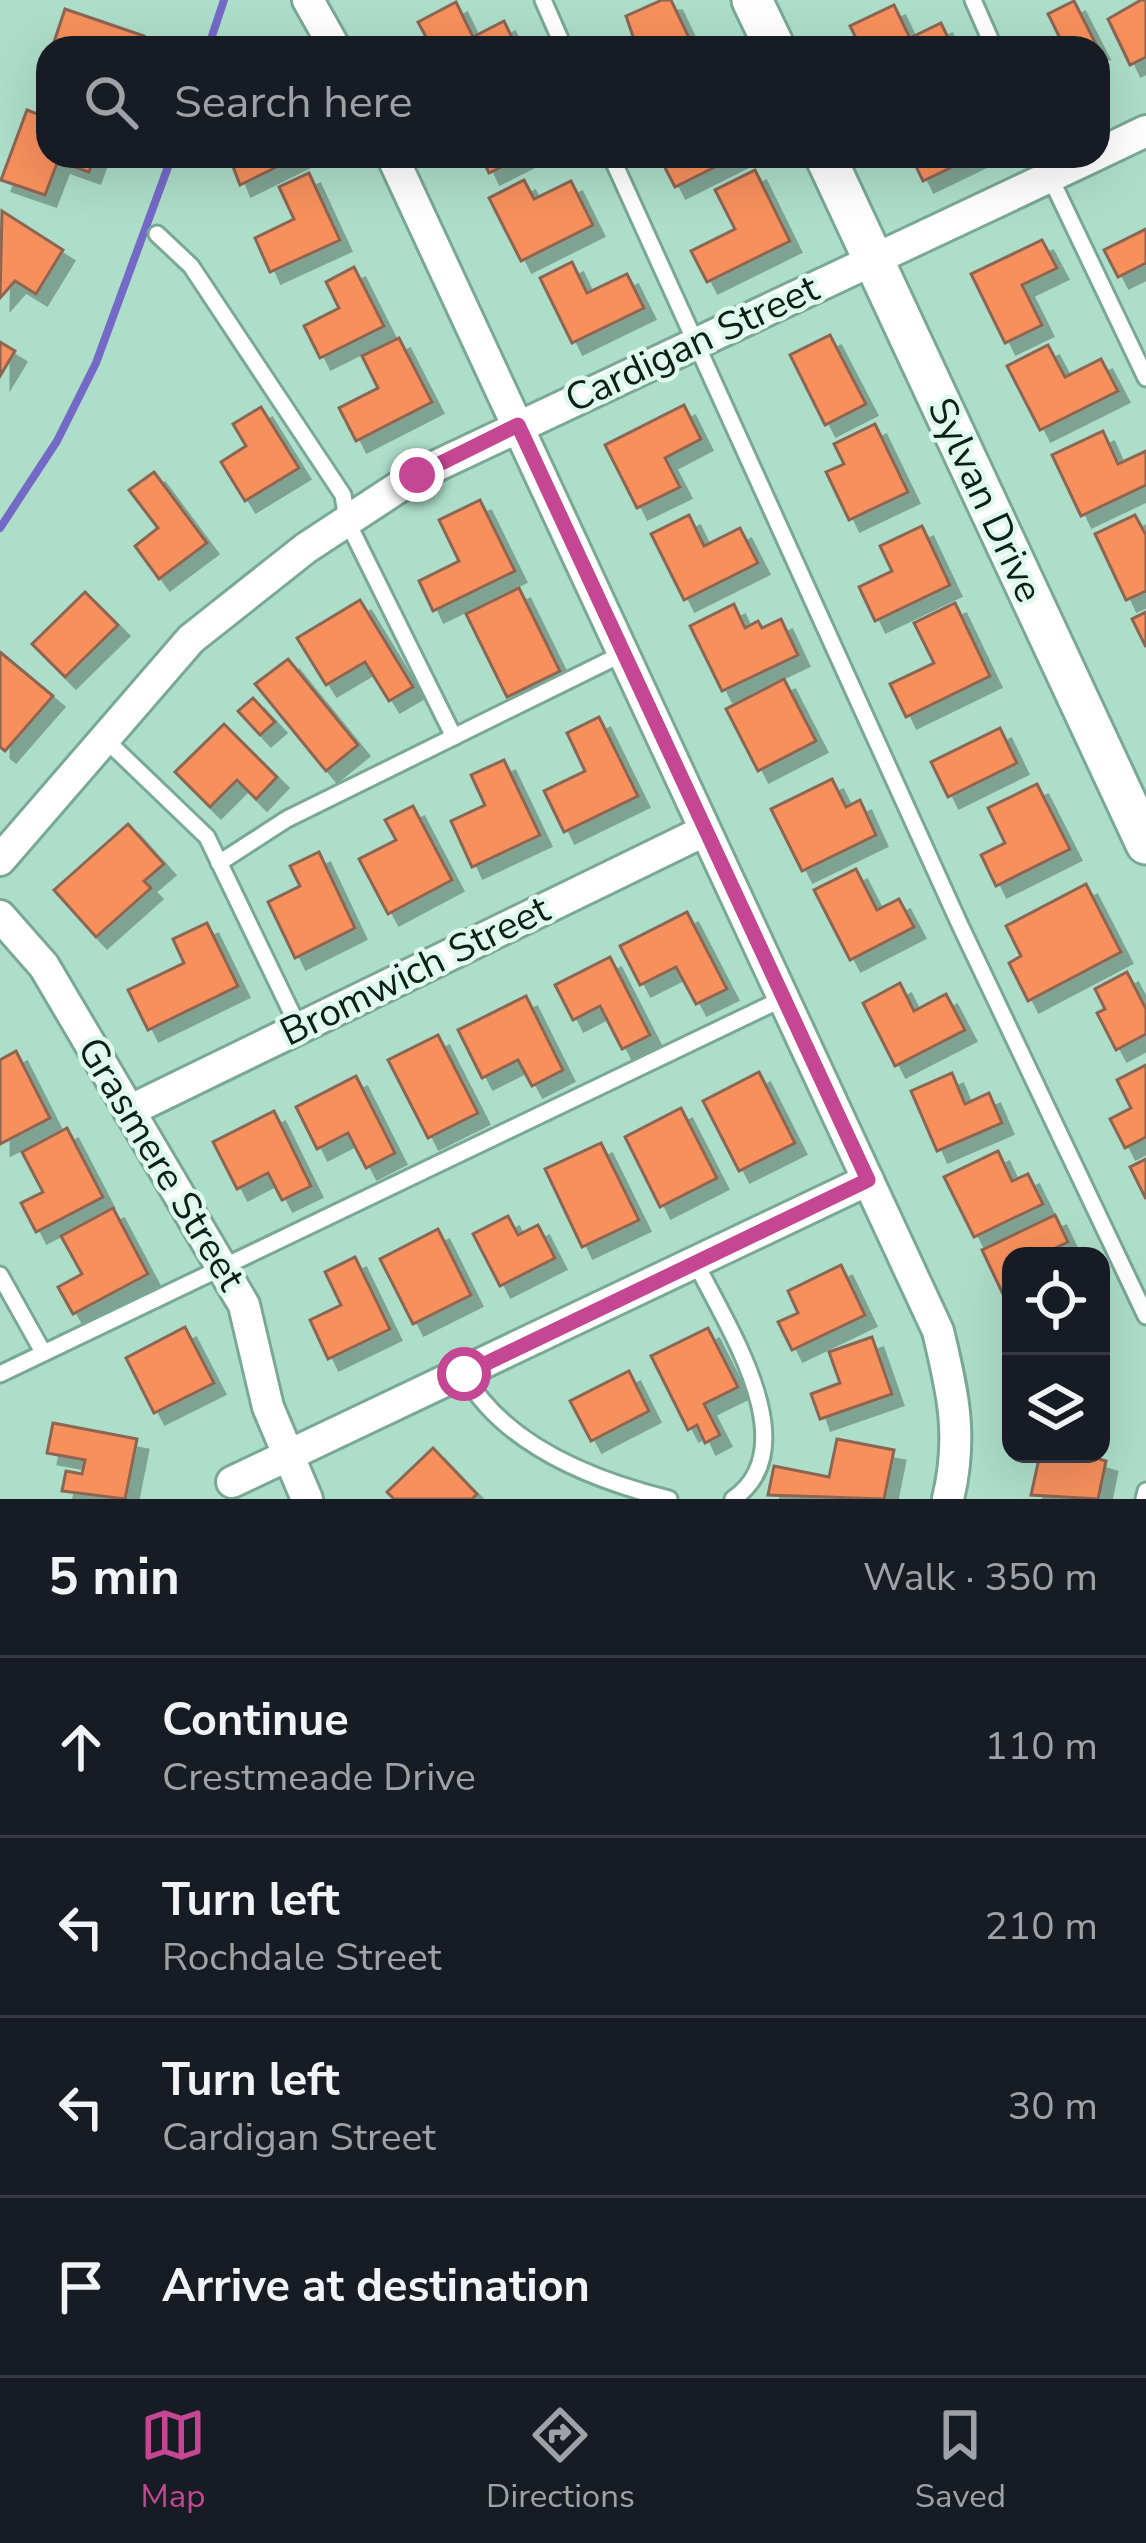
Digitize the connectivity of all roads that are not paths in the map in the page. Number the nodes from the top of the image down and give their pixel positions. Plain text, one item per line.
1 (308, 0) edge
2 (543, 0) edge
3 (752, 0) edge
4 (973, 0) edge
5 (328, 36) edge
6 (559, 36) edge
7 (769, 36) edge
8 (989, 36) edge
9 (1146, 131) edge
10 (1110, 148) edge
11 (398, 168) edge
12 (616, 168) edge
13 (831, 168) edge
14 (1041, 168) edge
15 (1046, 168) edge
16 (157, 235) dead end
17 (874, 260) junction
18 (693, 344) junction
19 (1146, 378) edge
20 (518, 425) junction
21 (347, 521) junction
22 (622, 654) junction
23 (454, 737) junction
24 (105, 739) junction
25 (702, 832) junction
26 (1145, 839) edge
27 (0, 860) edge
28 (219, 863) junction
29 (0, 916) edge
30 (782, 999) junction
31 (298, 1028) junction
32 (129, 1111) junction
33 (868, 1180) junction
34 (696, 1263) junction
35 (221, 1267) junction
36 (0, 1275) edge
37 (1146, 1316) edge
38 (43, 1352) junction
39 (0, 1374) edge
40 (464, 1374) junction
41 (288, 1459) junction
42 (232, 1482) dead end
43 (307, 1499) edge
44 (669, 1499) edge
45 (733, 1499) edge
46 (948, 1499) edge

1 - 5 street
2 - 6 lane
3 - 7 street
4 - 8 lane
9 - 10 street, Cardigan Street
11 - 20 street
12 - 18 lane
13 - 17 street, Sylvan Drive
14 - 17 street, Cardigan Street
15 - 19 lane
16 - 21 lane
17 - 18 street, Cardigan Street
17 - 26 street, Sylvan Drive
18 - 20 street, Cardigan Street
18 - 37 lane
20 - 21 street, Cardigan Street
20 - 22 street
21 - 23 lane
21 - 24 street, Cardigan Street
22 - 23 lane
22 - 25 street
23 - 28 lane
24 - 27 street, Cardigan Street
24 - 28 lane
25 - 30 street
25 - 31 street, Bromwich Street
28 - 31 lane
29 - 32 street, Grasmere Street
30 - 33 street
30 - 35 lane
31 - 32 street, Bromwich Street
32 - 35 street, Grasmere Street
33 - 34 street
33 - 46 street
34 - 40 street
34 - 45 lane
35 - 38 lane
35 - 41 street, Grasmere Street
36 - 38 lane
38 - 39 lane
40 - 41 street
40 - 44 lane
41 - 42 street
41 - 43 street, Grasmere Street

